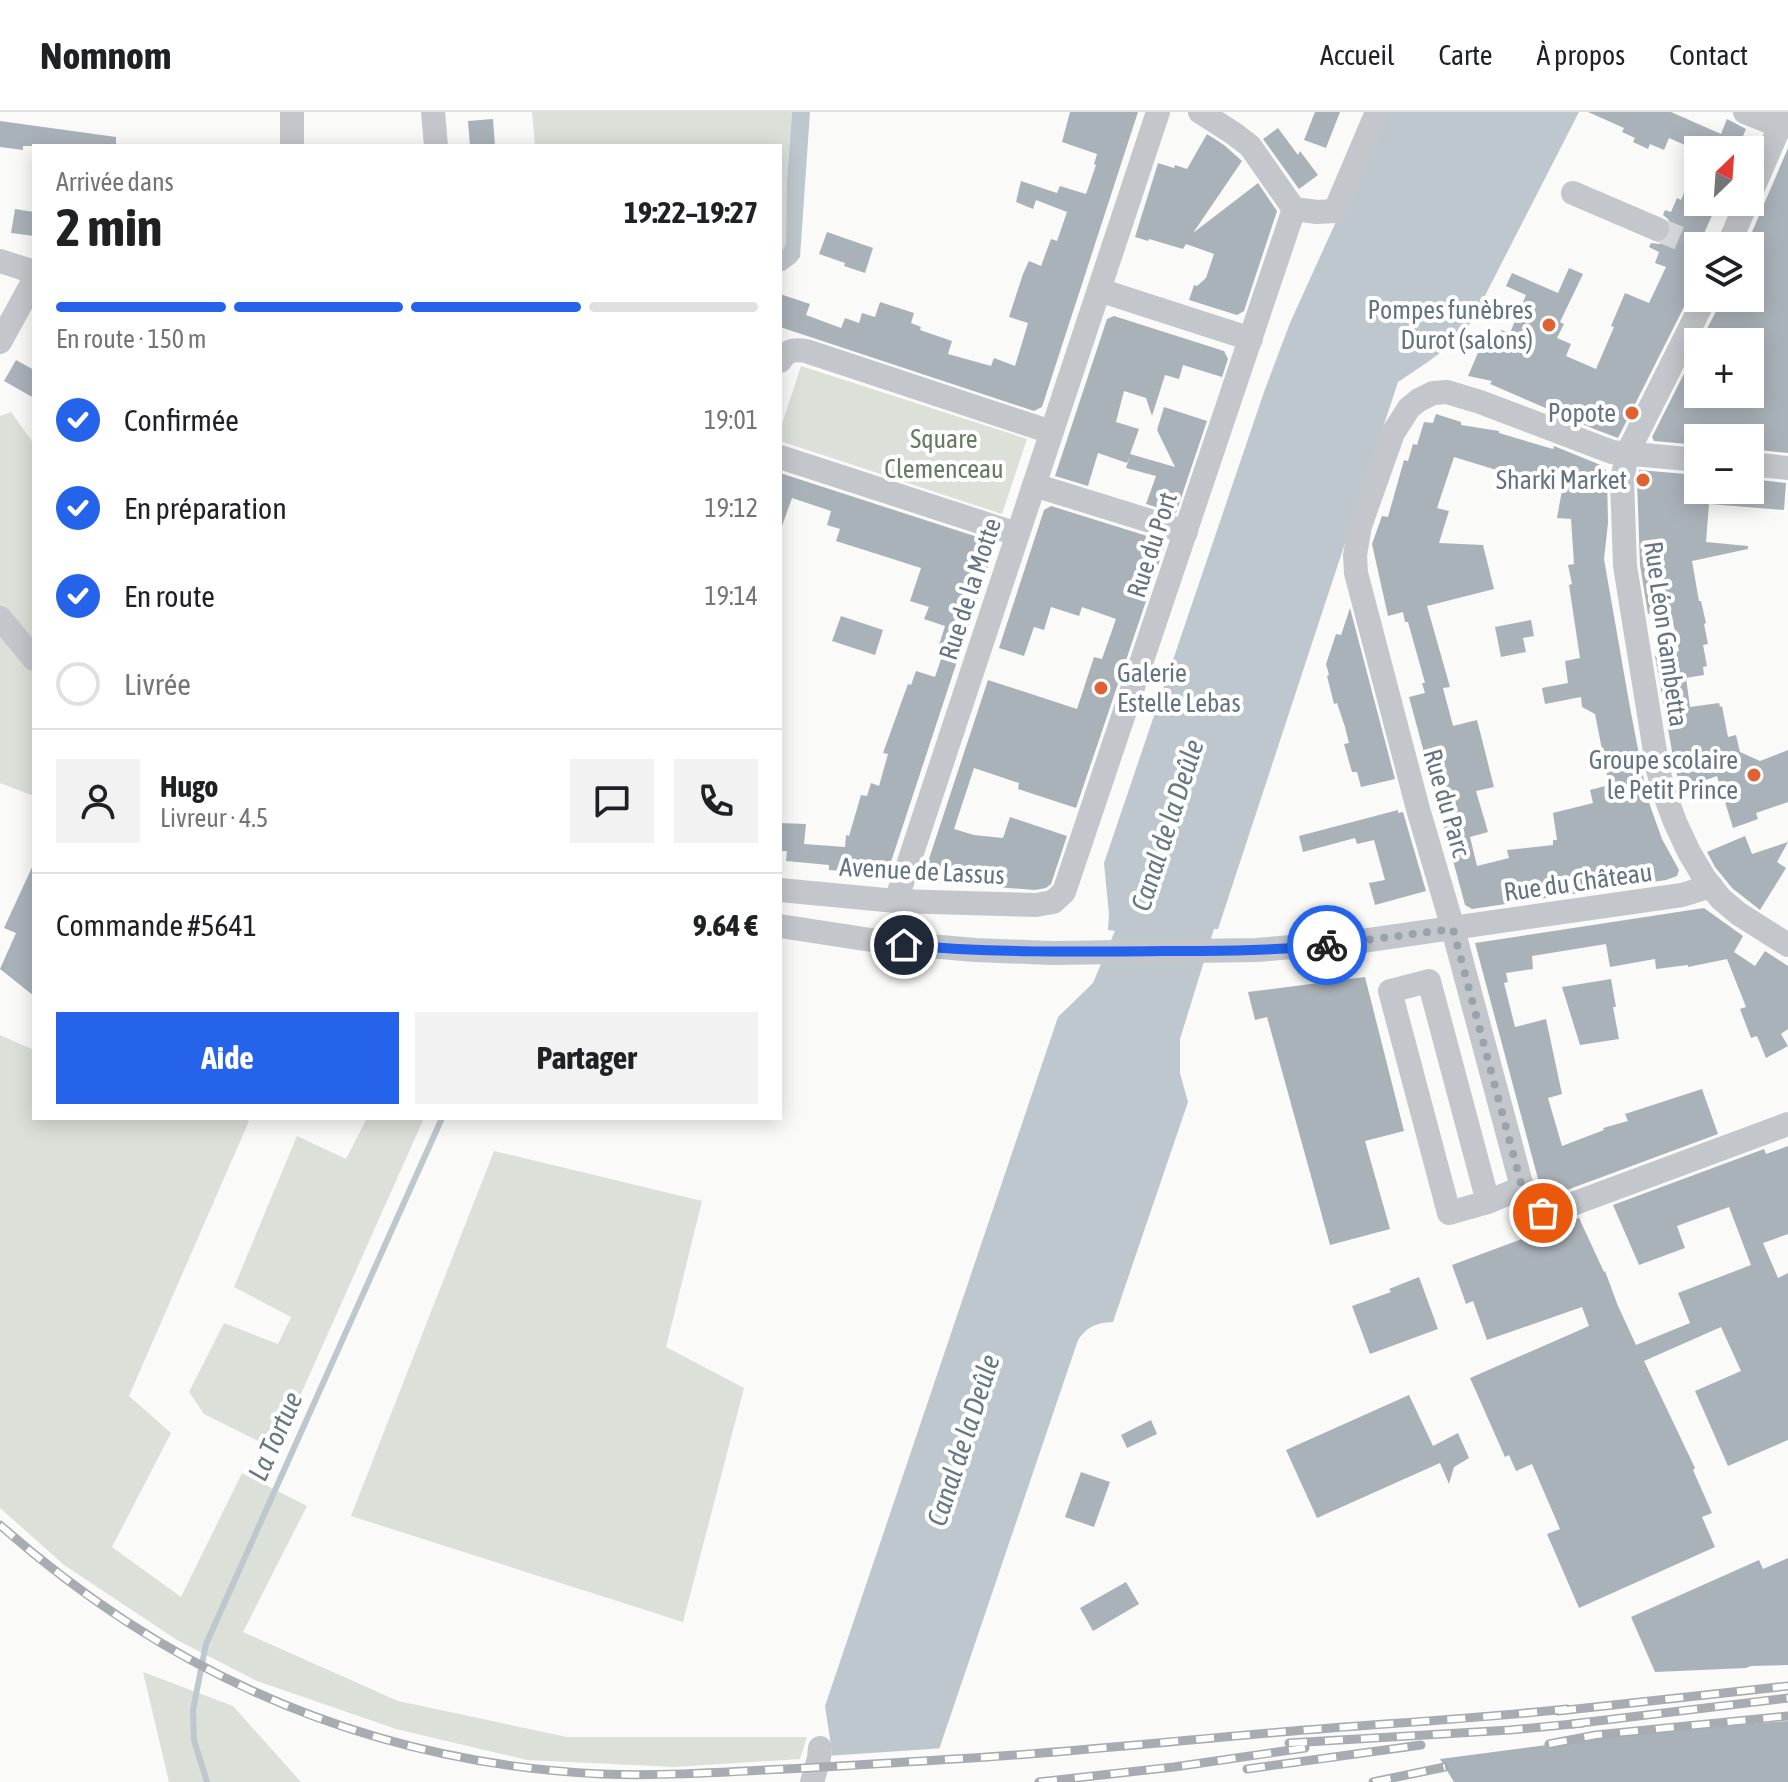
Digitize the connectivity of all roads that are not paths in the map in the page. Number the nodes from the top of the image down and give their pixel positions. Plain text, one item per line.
1 (292, 112) edge
2 (433, 112) edge
3 (1158, 112) edge
4 (1200, 112) edge
5 (1377, 112) edge
6 (1745, 112) edge
7 (1783, 119) edge
8 (292, 144) edge
9 (436, 144) edge
10 (1764, 163) edge
11 (1573, 193) dead end
12 (1294, 209) junction
13 (1657, 229) tunnel mouth
14 (0, 261) edge
15 (32, 271) edge
16 (32, 284) edge
17 (1099, 290) junction
18 (1698, 312) edge
19 (1251, 339) junction
20 (0, 342) edge
21 (782, 357) edge
22 (1051, 432) junction
23 (1627, 454) junction
24 (782, 458) edge
25 (1684, 459) edge
26 (1764, 465) edge
27 (1788, 468) edge
28 (1034, 485) junction
29 (1186, 532) junction
30 (1017, 534) junction
31 (0, 618) edge
32 (32, 657) edge
33 (1711, 886) junction
34 (782, 890) edge
35 (1060, 897) joint
36 (896, 901) junction
37 (782, 926) edge
38 (1453, 929) junction
39 (1788, 945) edge
40 (1788, 1124) edge
41 (1523, 1187) junction
42 (1488, 1202) junction
43 (820, 1748) dead end
44 (812, 1782) edge

1 - 8 street
2 - 9 street
3 - 17 street, Rue de la Motte
4 - 12 street
5 - 12 street
6 - 7 street
7 - 10 street
11 - 13 street
12 - 19 street, Rue du Port
14 - 15 street
16 - 20 street
17 - 19 street
17 - 22 street, Rue de la Motte
18 - 23 street, Rue Léon Gambetta
19 - 29 street, Rue du Port
21 - 22 street
22 - 28 street, Rue de la Motte
23 - 25 street
23 - 33 street, Rue Léon Gambetta
23 - 38 street, Rue du Parc
24 - 30 street
26 - 27 street
28 - 29 street
28 - 30 street, Rue de la Motte
29 - 35 street, Rue du Port
30 - 36 street, Rue de la Motte
31 - 32 street
33 - 38 street, Rue du Château
33 - 39 street, Rue Léon Gambetta
34 - 36 street, Avenue de Lassus
35 - 36 street, Avenue de Lassus
37 - 38 street, Rue du Château
38 - 41 street, Rue du Parc
40 - 41 street, Rue du Parc
41 - 42 street
42 - 42 street
43 - 44 street

